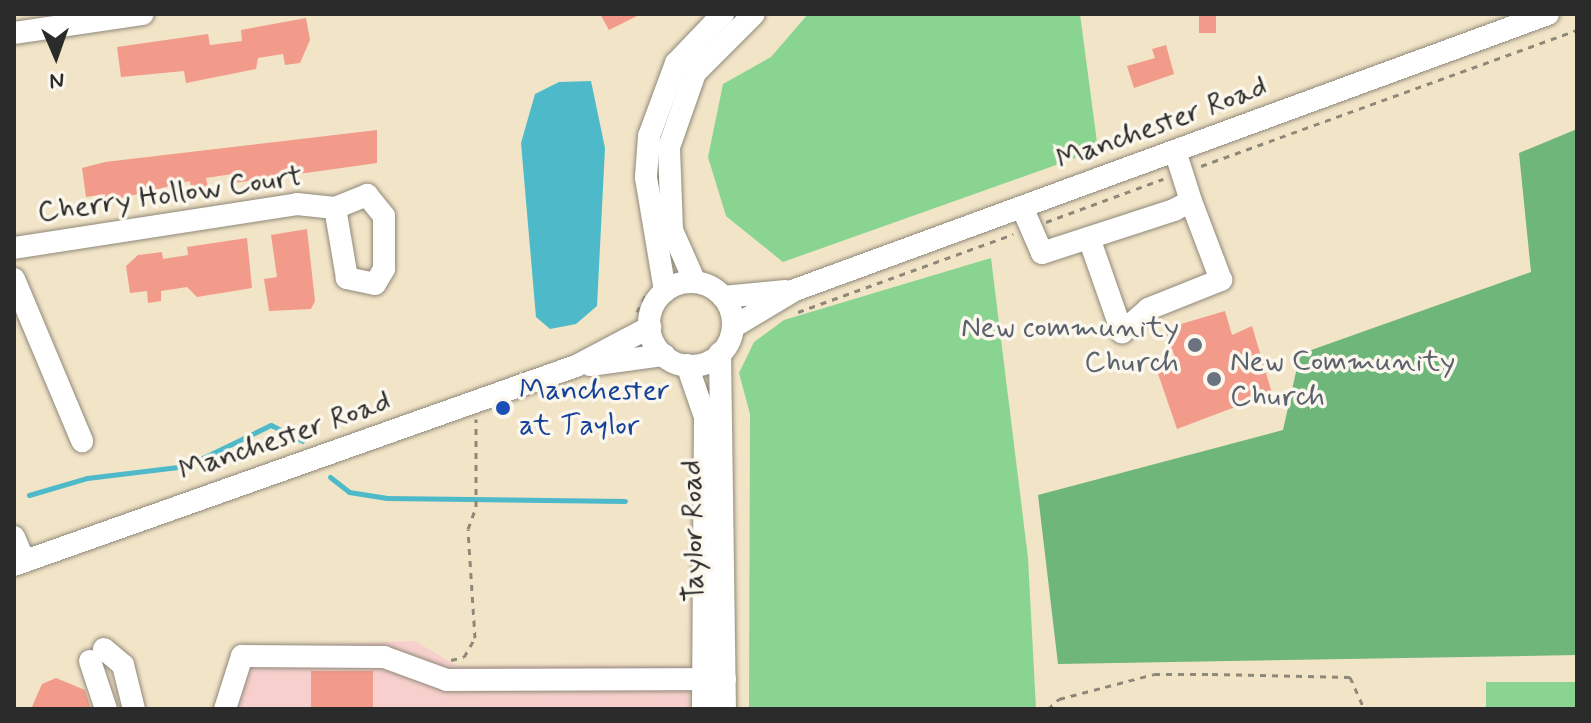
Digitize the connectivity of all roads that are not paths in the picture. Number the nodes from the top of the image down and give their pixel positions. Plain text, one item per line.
1 (143, 14) edge
2 (1548, 14) edge
3 (739, 16) edge
4 (14, 33) edge
5 (1175, 151) junction
6 (1191, 201) junction
7 (1022, 207) junction
8 (335, 208) dead end
9 (1089, 238) junction
10 (14, 248) edge
11 (14, 279) edge
12 (695, 282) junction
13 (658, 288) junction
14 (795, 290) junction
15 (723, 297) junction
16 (641, 324) junction
17 (733, 327) junction
18 (720, 353) junction
19 (664, 355) junction
20 (687, 365) junction
21 (576, 366) junction
22 (82, 441) dead end
23 (14, 537) edge
24 (19, 563) edge
25 (714, 679) junction
26 (106, 709) edge
27 (134, 709) edge
28 (225, 709) edge
29 (703, 709) edge
30 (725, 709) edge

1 - 4 street
2 - 5 street, Manchester Road
3 - 12 street
3 - 13 street
5 - 6 street
5 - 7 street, Manchester Road
6 - 9 street
6 - 9 street
7 - 9 street
7 - 14 street, Manchester Road
8 - 10 street, Cherry Hollow Court
11 - 22 street
12 - 13 street
12 - 15 street
13 - 16 street
14 - 15 street, Manchester Road
14 - 17 street, Manchester Road
15 - 17 street
16 - 19 street
16 - 21 street, Manchester Road
17 - 18 street
18 - 20 street
18 - 25 street, Taylor Road
19 - 20 street
19 - 21 street, Manchester Road
20 - 25 street, Taylor Road
21 - 24 street, Manchester Road
23 - 24 street
25 - 28 street
25 - 29 street, Taylor Road
25 - 30 street, Taylor Road
26 - 27 street

